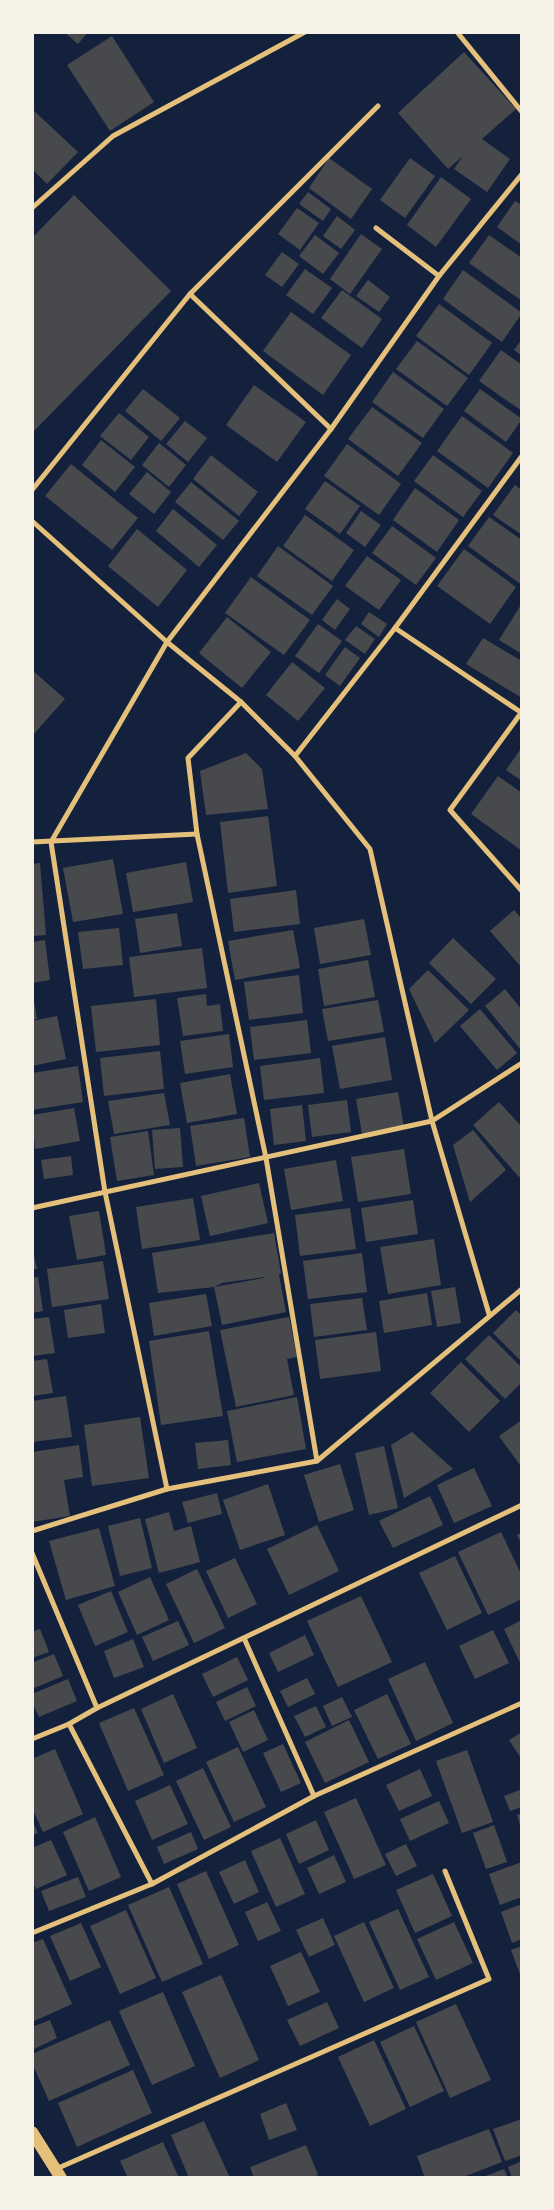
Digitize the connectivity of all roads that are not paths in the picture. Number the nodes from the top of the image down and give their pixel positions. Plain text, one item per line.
1 (305, 32) edge
2 (458, 32) edge
3 (378, 106) dead end
4 (522, 112) edge
5 (522, 174) edge
6 (32, 208) edge
7 (376, 228) dead end
8 (439, 276) junction
9 (190, 294) junction
10 (331, 428) junction
11 (522, 456) edge
12 (32, 490) edge
13 (32, 521) edge
14 (395, 628) junction
15 (167, 642) junction
16 (241, 702) junction
17 (521, 713) edge
18 (295, 756) junction
19 (197, 834) junction
20 (32, 842) edge
21 (51, 842) junction
22 (521, 890) edge
23 (522, 1064) edge
24 (432, 1121) junction
25 (266, 1158) junction
26 (104, 1192) junction
27 (32, 1208) edge
28 (522, 1289) edge
29 (489, 1314) junction
30 (317, 1462) junction
31 (167, 1489) junction
32 (522, 1505) edge
33 (32, 1531) edge
34 (32, 1553) edge
35 (244, 1638) junction
36 (522, 1703) edge
37 (97, 1708) junction
38 (69, 1724) junction
39 (32, 1739) edge
40 (314, 1796) junction
41 (445, 1871) dead end
42 (152, 1884) junction
43 (32, 1932) edge
44 (32, 2132) edge
45 (58, 2173) edge

1 - 6 street
2 - 4 street
3 - 9 street
5 - 8 street
7 - 8 street
8 - 10 street
9 - 10 street
9 - 12 street
10 - 15 street
11 - 14 street
13 - 15 street
14 - 17 street
14 - 18 street
15 - 16 street
15 - 21 street
16 - 18 street
16 - 19 street
17 - 22 street
18 - 24 street
19 - 21 street
19 - 25 street
20 - 21 street
21 - 26 street
23 - 24 street
24 - 25 street
24 - 29 street
25 - 26 street
25 - 30 street
26 - 27 street
26 - 31 street
28 - 29 street
29 - 30 street
30 - 31 street
31 - 33 street
32 - 35 street
34 - 37 street
35 - 37 street
35 - 40 street
36 - 40 street
37 - 38 street
38 - 39 street
38 - 42 street
40 - 42 street
41 - 45 street
42 - 43 street
44 - 45 main road

